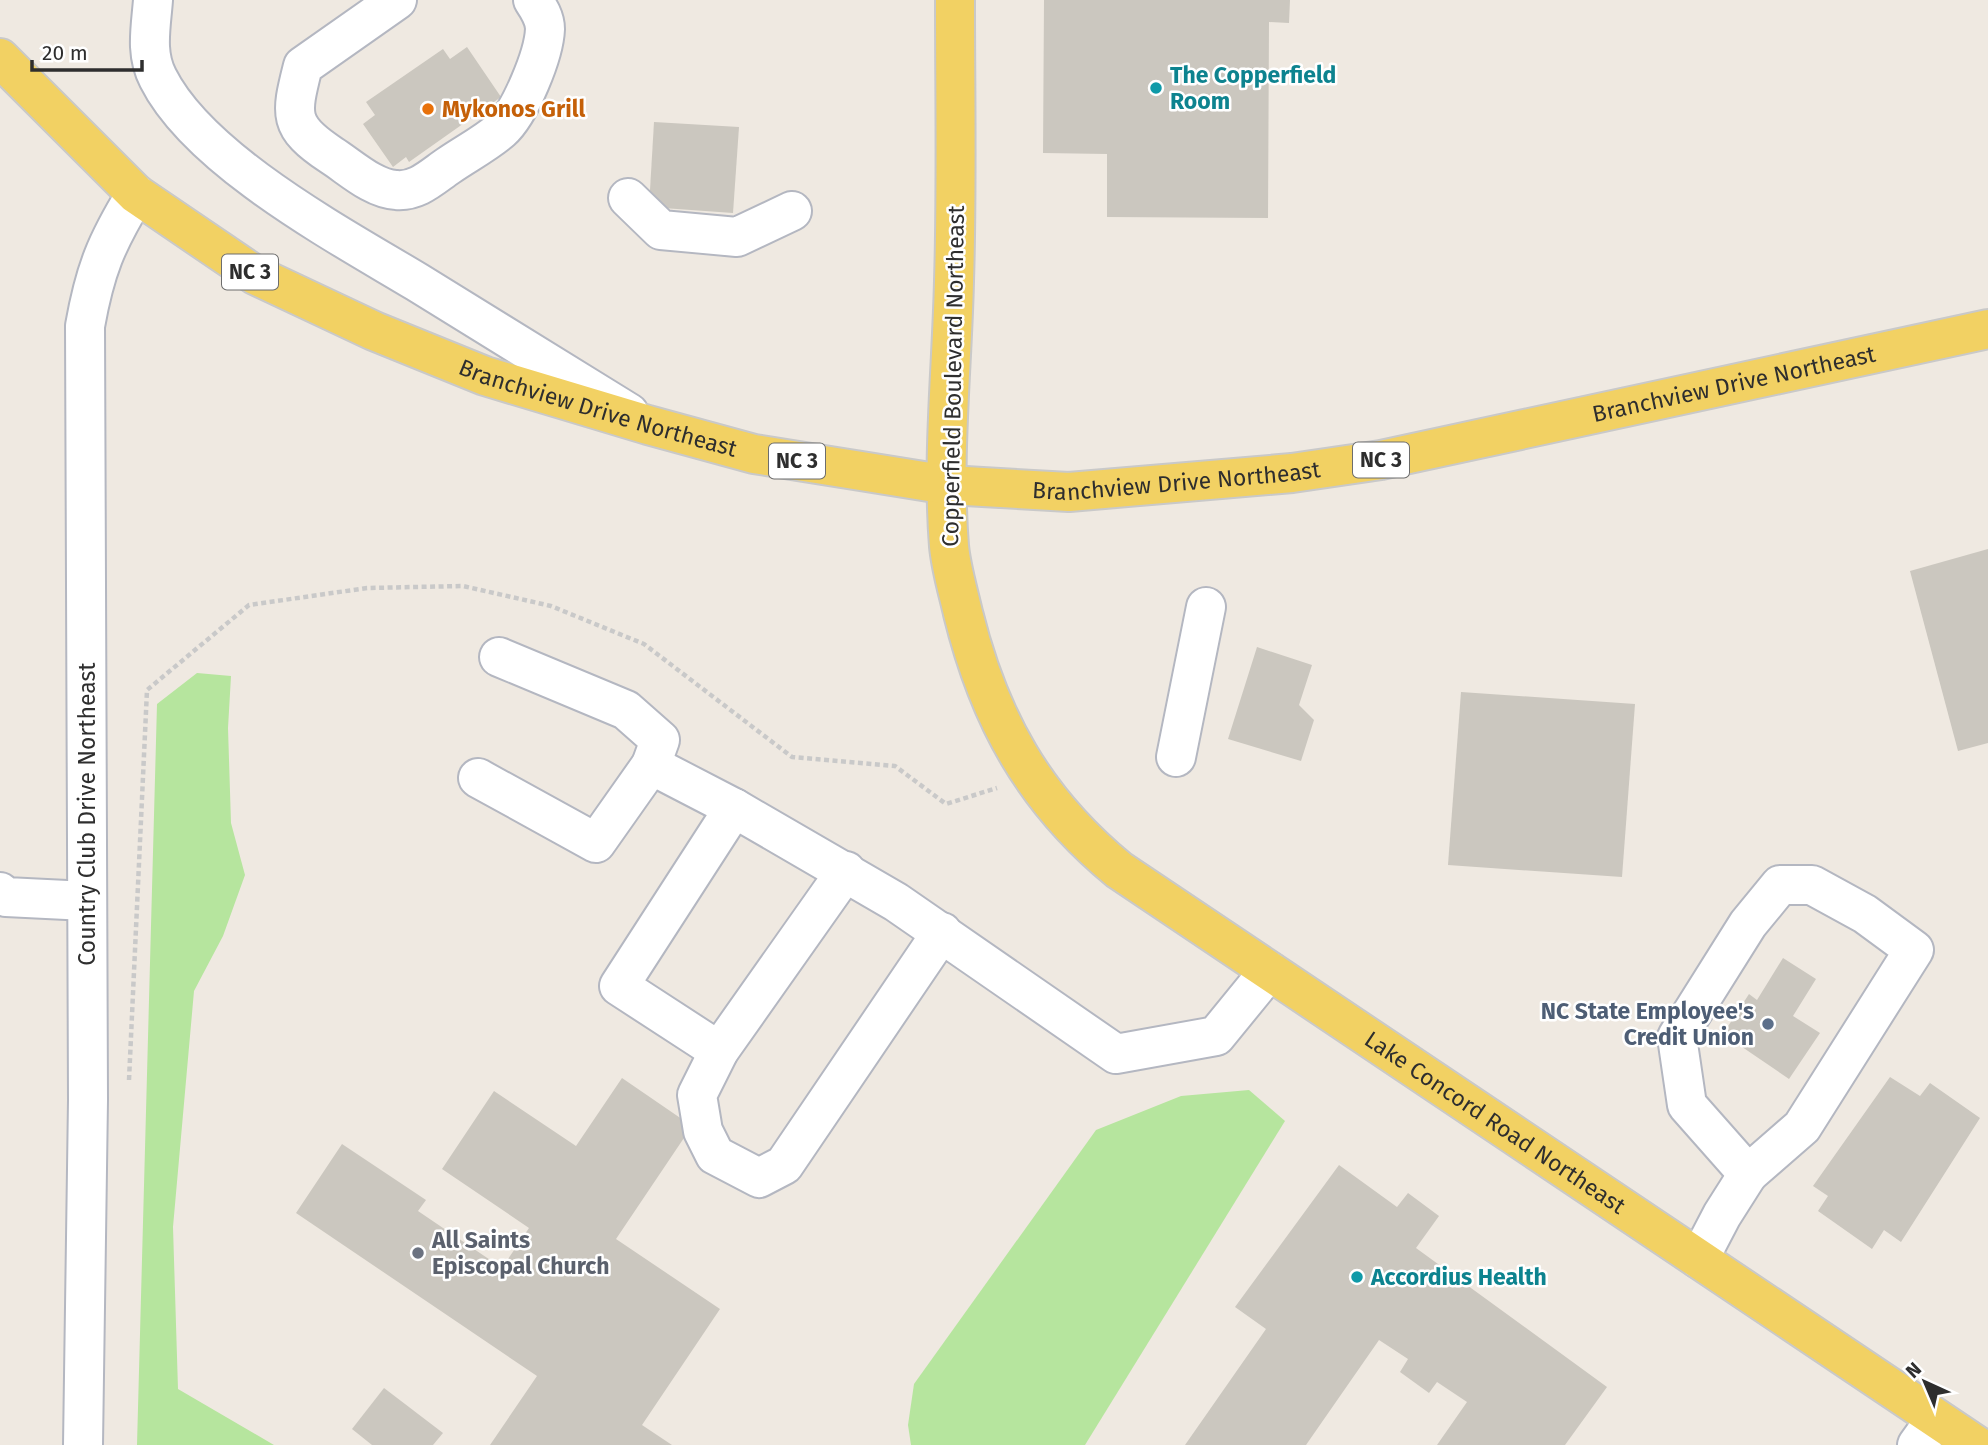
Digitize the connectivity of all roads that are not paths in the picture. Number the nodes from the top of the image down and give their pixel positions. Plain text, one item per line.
1 (153, 0) edge
2 (397, 0) edge
3 (533, 0) edge
4 (955, 0) edge
5 (0, 58) edge
6 (136, 194) junction
7 (628, 198) dead end
8 (792, 211) dead end
9 (1988, 329) edge
10 (648, 425) junction
11 (948, 485) junction
12 (1206, 607) dead end
13 (499, 657) dead end
14 (1176, 757) dead end
15 (651, 765) junction
16 (478, 778) dead end
17 (1031, 778) joint
18 (734, 808) junction
19 (846, 871) junction
20 (0, 892) edge
21 (88, 901) junction
22 (942, 932) junction
23 (1269, 971) junction
24 (719, 1051) junction
25 (1748, 1174) junction
26 (1699, 1259) junction
27 (1926, 1433) edge
28 (83, 1445) edge
29 (1976, 1445) edge

1 - 10 street
2 - 3 street
4 - 11 main road, Copperfield Boulevard Northeast
5 - 6 main road, NC 3
6 - 10 main road, Branchview Drive Northeast / NC 3
6 - 21 street, Country Club Drive Northeast
7 - 8 street
9 - 11 main road, Branchview Drive Northeast / NC 3
10 - 11 main road, Branchview Drive Northeast / NC 3
11 - 17 main road, Copperfield Boulevard Northeast
12 - 14 street
13 - 15 street
15 - 16 street
15 - 18 street
17 - 23 main road, Lake Concord Road Northeast
18 - 19 street
18 - 24 street
19 - 22 street
19 - 24 street
20 - 21 street
21 - 28 street, Country Club Drive Northeast
22 - 23 street
22 - 24 street
23 - 26 main road, Lake Concord Road Northeast
25 - 25 street
25 - 26 street
26 - 27 main road, Lake Concord Road Northeast
27 - 29 main road, Lake Concord Road Northeast

